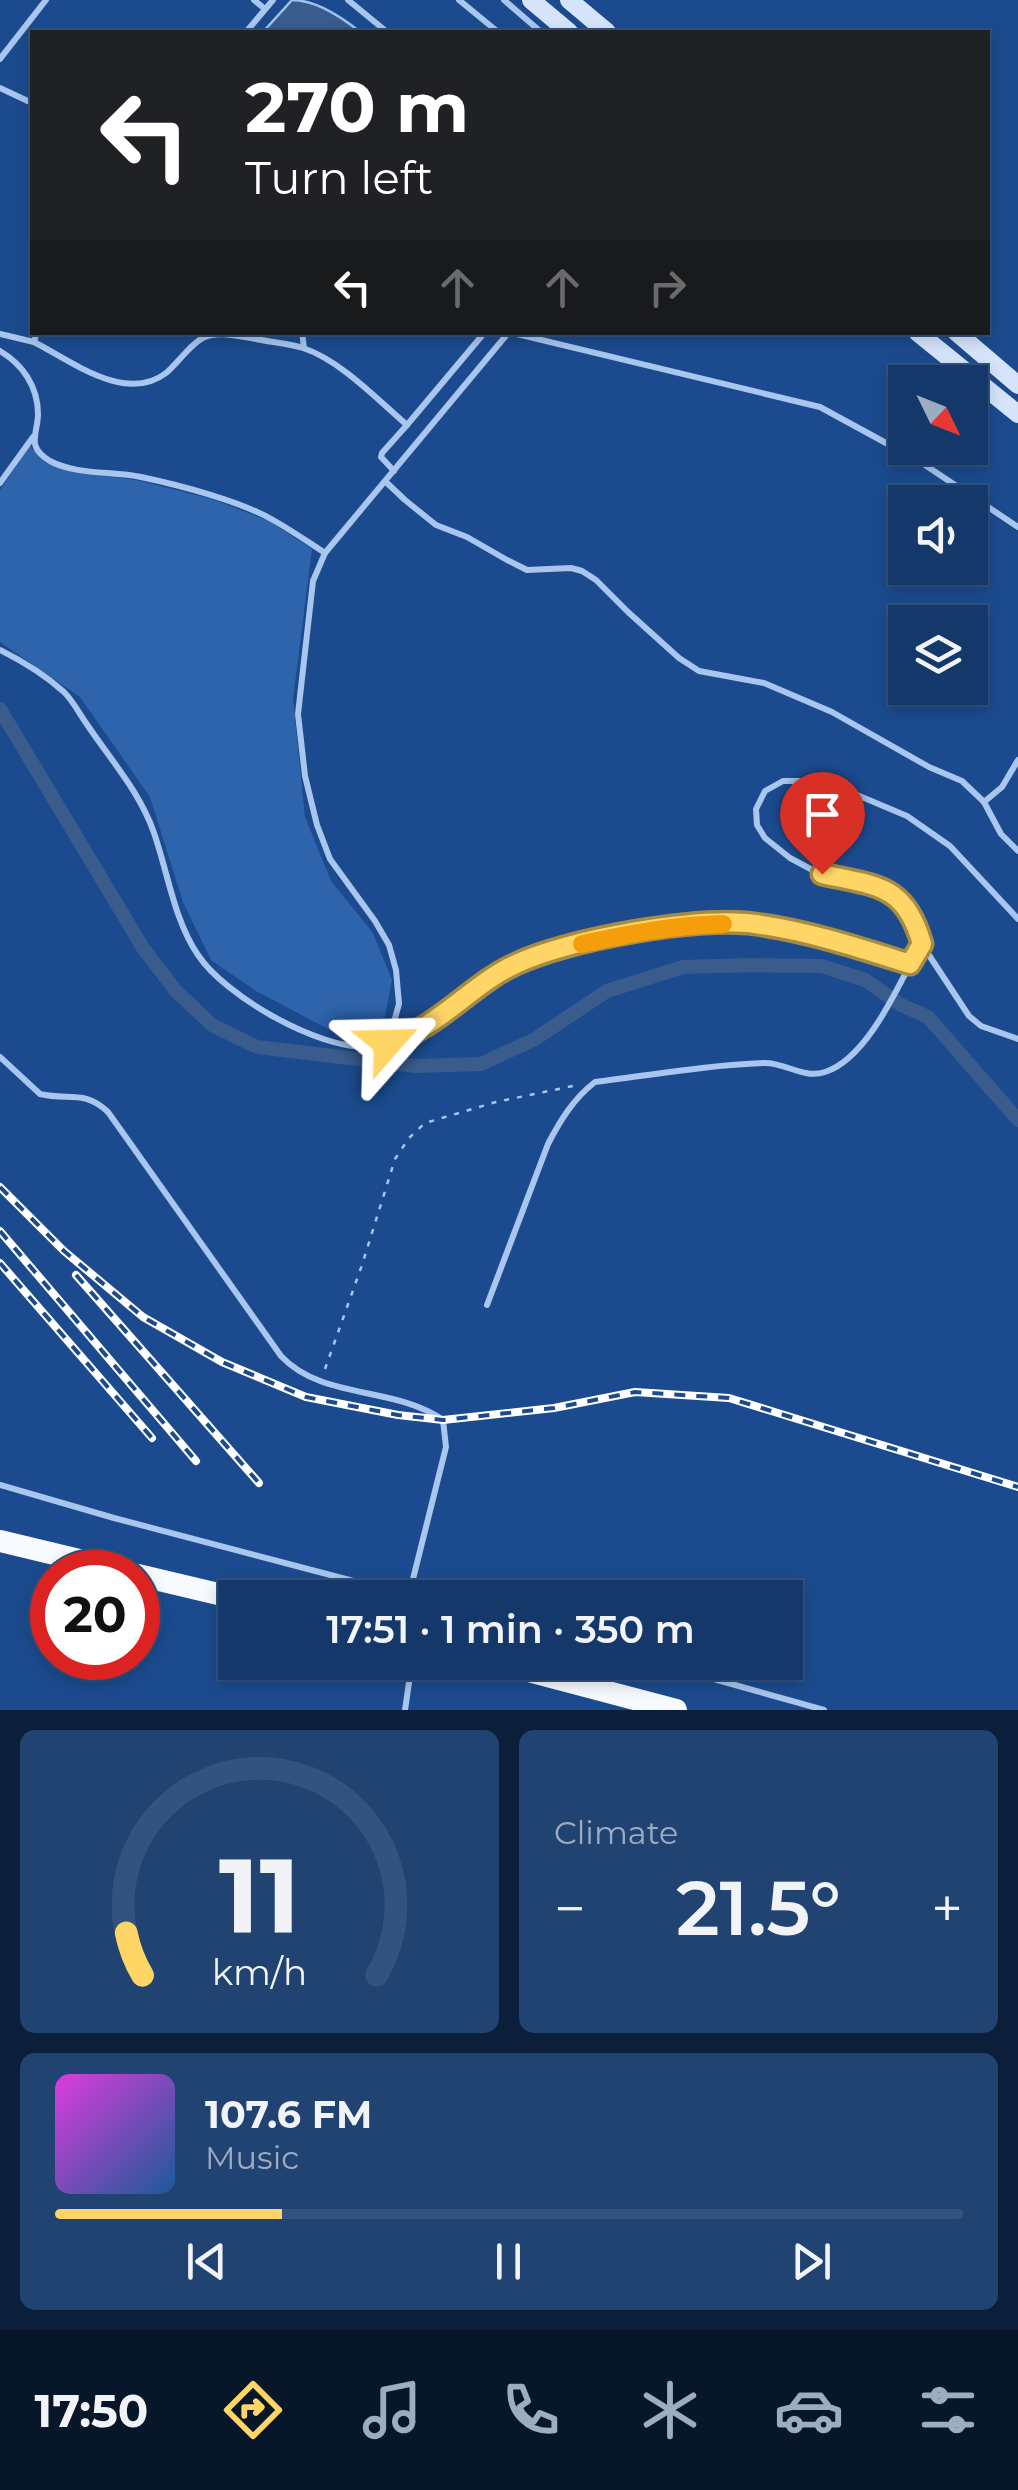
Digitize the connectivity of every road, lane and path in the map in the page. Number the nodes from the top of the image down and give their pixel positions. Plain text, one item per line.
1 (46, 0) edge
2 (254, 0) edge
3 (273, 0) edge
4 (348, 0) edge
5 (459, 0) edge
6 (504, 0) edge
7 (531, 0) edge
8 (569, 0) edge
9 (265, 9) junction
10 (248, 30) edge
11 (385, 30) edge
12 (496, 30) edge
13 (536, 30) edge
14 (567, 30) edge
15 (605, 30) edge
16 (0, 59) edge
17 (0, 88) edge
18 (30, 103) edge
19 (0, 334) edge
20 (36, 335) edge
21 (212, 335) edge
22 (226, 335) edge
23 (302, 335) edge
24 (482, 335) edge
25 (506, 335) edge
26 (516, 335) edge
27 (921, 335) edge
28 (960, 335) edge
29 (34, 342) junction
30 (304, 348) junction
31 (0, 351) edge
32 (1018, 384) edge
33 (1018, 414) edge
34 (407, 425) junction
35 (33, 437) junction
36 (394, 472) junction
37 (386, 482) junction
38 (0, 483) edge
39 (1018, 527) edge
40 (325, 553) junction
41 (0, 650) edge
42 (1018, 760) edge
43 (984, 802) junction
44 (1018, 851) edge
45 (1018, 920) edge
46 (922, 944) junction
47 (910, 964) junction
48 (1018, 1039) edge
49 (388, 1043) junction
50 (0, 1057) edge
51 (594, 1082) junction
52 (487, 1305) dead end
53 (321, 1381) junction
54 (0, 1486) edge
55 (0, 1541) edge
56 (37, 1550) edge
57 (160, 1579) edge
58 (351, 1580) edge
59 (413, 1580) edge
60 (218, 1594) edge
61 (409, 1680) edge
62 (562, 1680) edge
63 (717, 1680) edge
64 (405, 1710) edge
65 (676, 1710) edge
66 (824, 1710) edge

1 - 16 lane
2 - 9 lane
3 - 9 lane
4 - 11 lane
5 - 12 lane
6 - 13 lane
7 - 14 main road
8 - 15 main road
9 - 10 lane
17 - 18 lane
19 - 29 lane
20 - 29 lane
21 - 29 lane
22 - 30 lane
23 - 30 lane
24 - 34 lane
25 - 36 lane
26 - 39 lane
27 - 33 main road
28 - 32 main road
30 - 34 lane
31 - 35 lane
34 - 36 lane
35 - 38 lane
35 - 40 lane
36 - 37 lane
37 - 40 lane
37 - 43 lane
40 - 49 lane
41 - 49 lane
42 - 43 lane
43 - 44 lane
45 - 46 lane
46 - 47 lane
46 - 48 lane
47 - 49 lane
47 - 51 lane
50 - 53 lane
51 - 52 lane
51 - 53 path
53 - 59 lane
54 - 58 lane
55 - 56 highway
57 - 60 highway
61 - 64 lane
62 - 65 highway
63 - 66 lane

